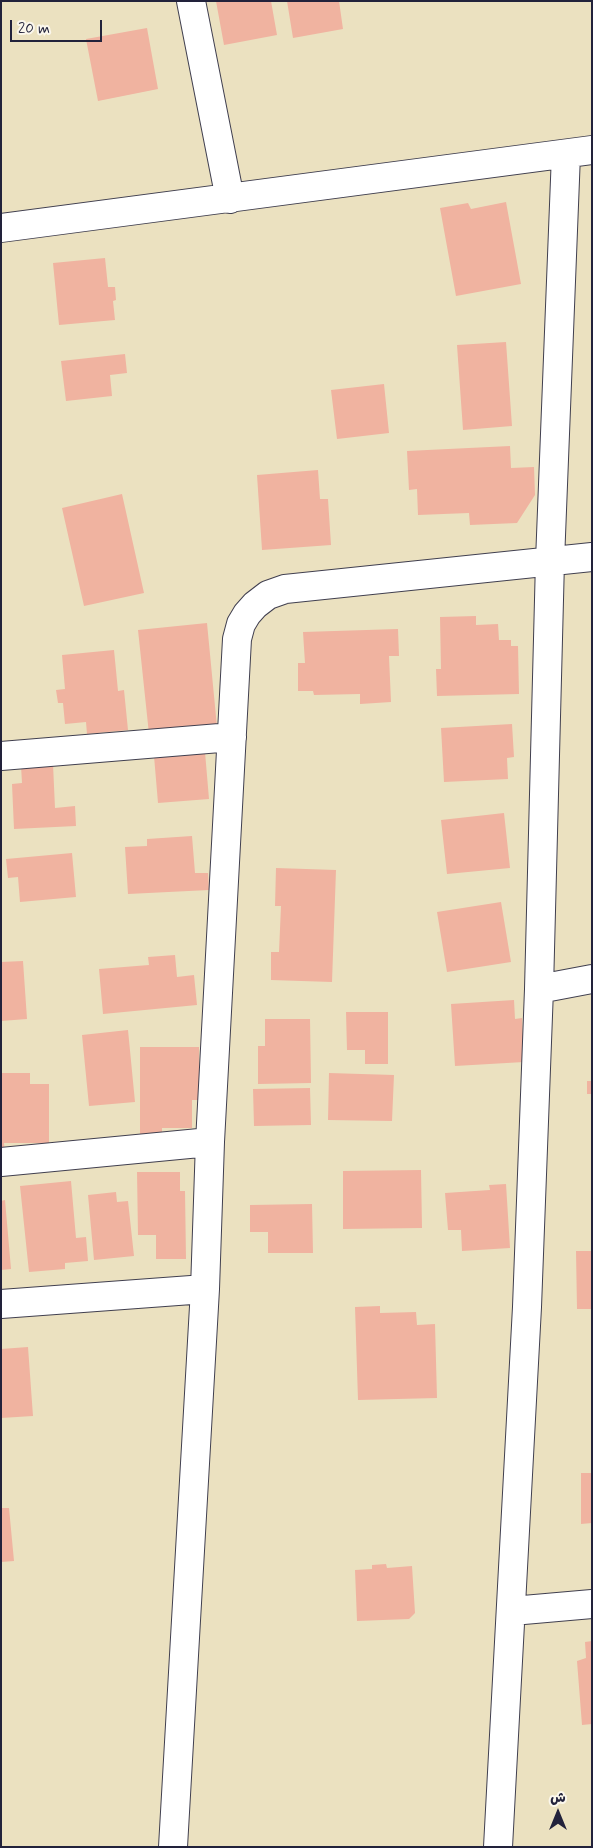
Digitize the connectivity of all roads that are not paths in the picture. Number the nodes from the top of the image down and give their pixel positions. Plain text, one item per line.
1 (190, 1) edge
2 (579, 152) edge
3 (230, 199) junction
4 (1, 228) edge
5 (592, 557) edge
6 (550, 562) junction
7 (232, 737) junction
8 (1, 756) edge
9 (592, 979) edge
10 (539, 989) junction
11 (210, 1142) junction
12 (1, 1162) edge
13 (205, 1289) junction
14 (1, 1304) edge
15 (592, 1604) edge
16 (512, 1611) junction
17 (173, 1847) edge
18 (492, 1847) edge
19 (498, 1847) edge

1 - 3 street
2 - 3 street
2 - 6 street
3 - 4 street
5 - 6 street
6 - 7 street
6 - 10 street
7 - 8 street
7 - 11 street
9 - 10 street
10 - 16 street
11 - 12 street
11 - 13 street
13 - 14 street
13 - 17 street
15 - 16 street
16 - 19 street
18 - 19 street

